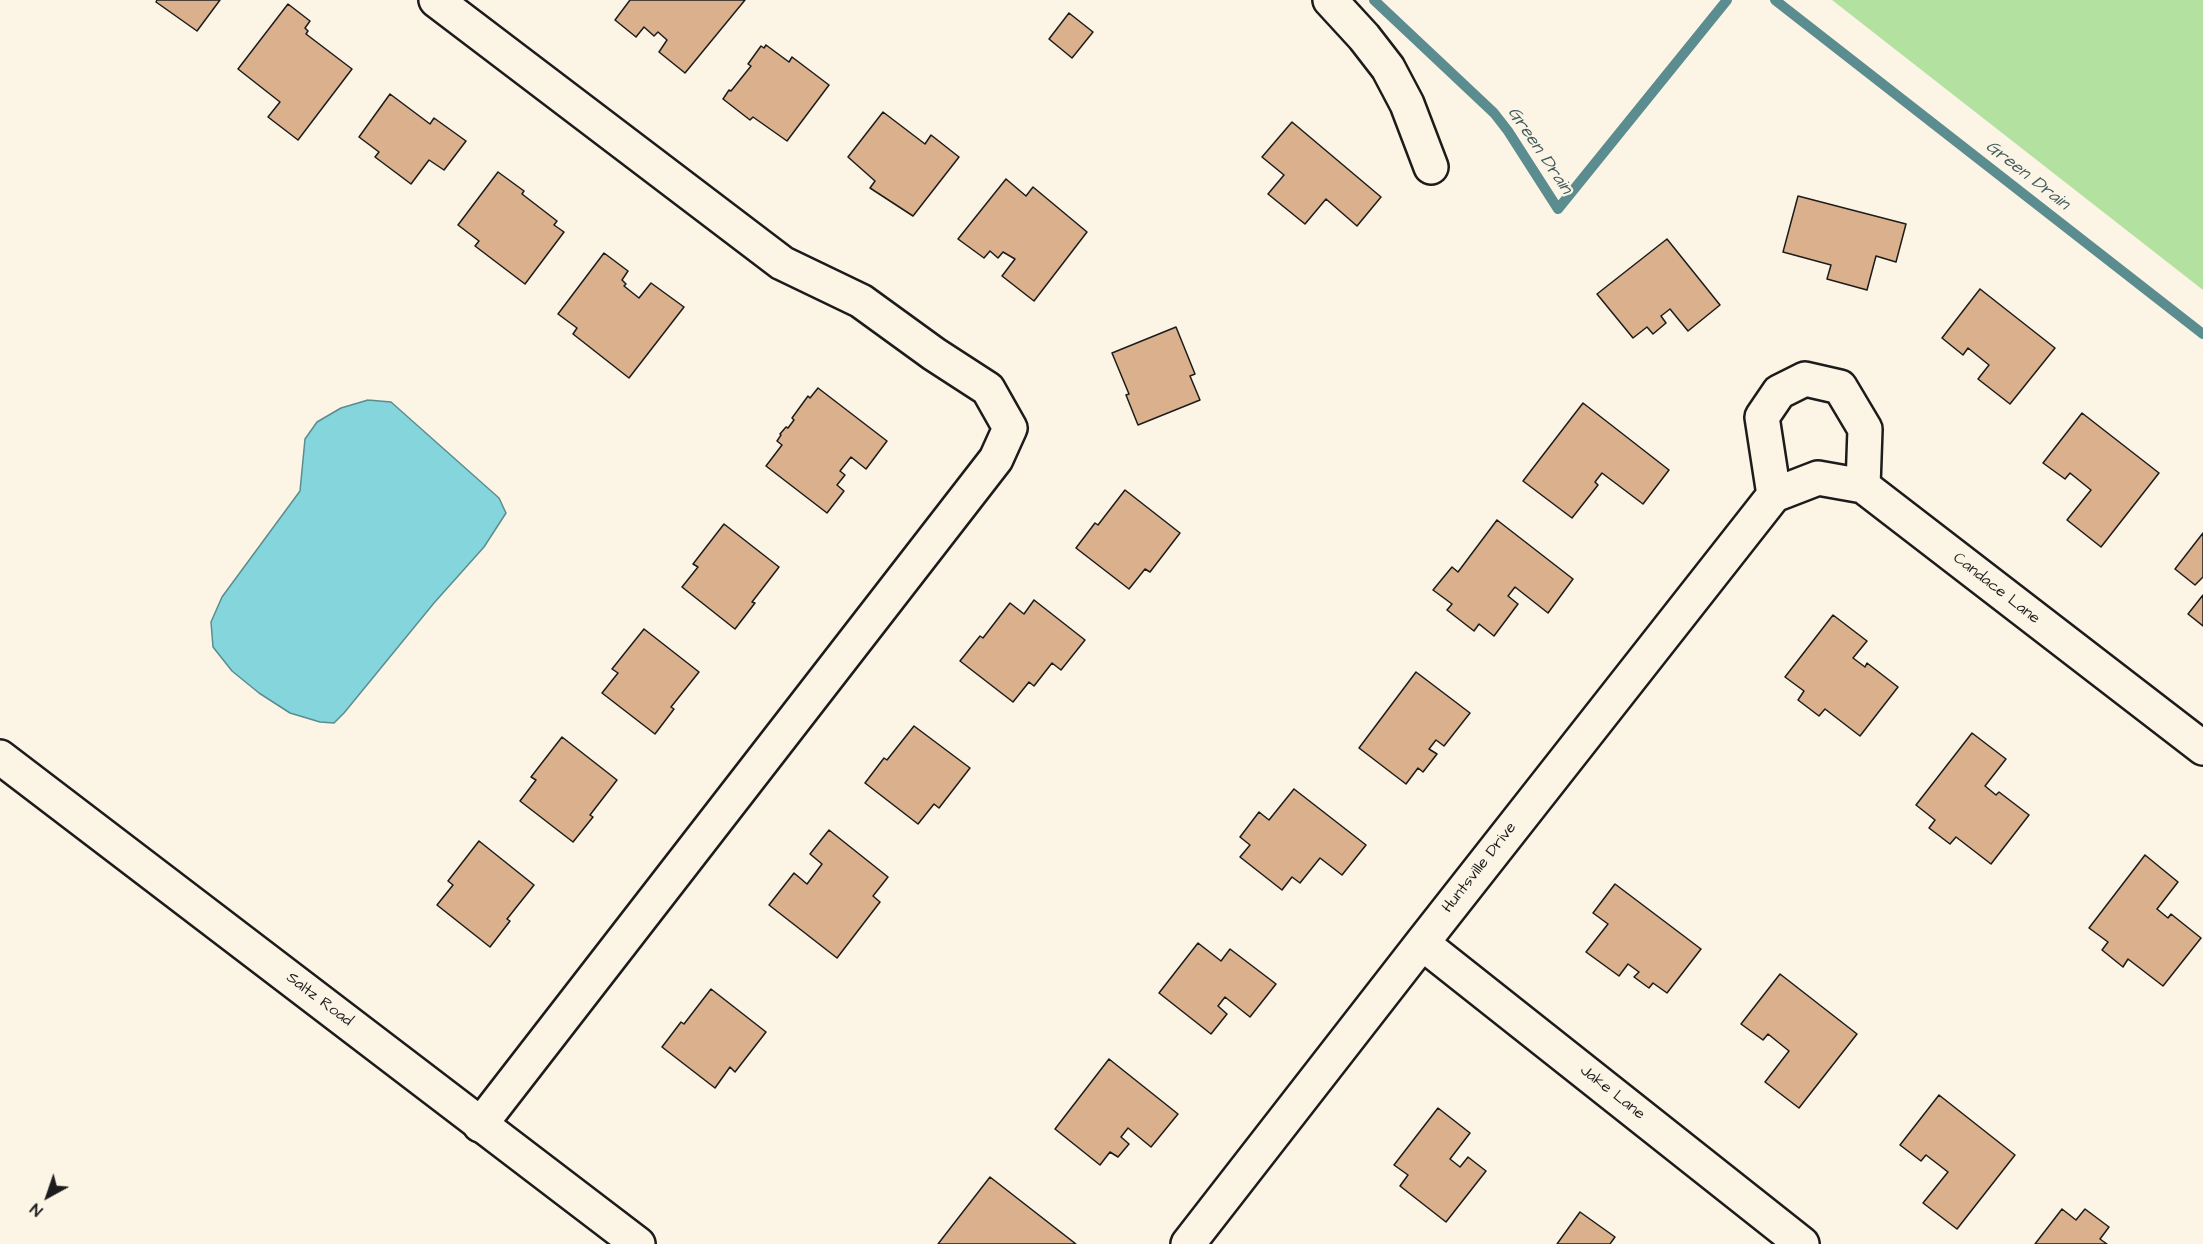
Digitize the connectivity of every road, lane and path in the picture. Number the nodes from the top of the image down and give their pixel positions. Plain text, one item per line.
1 (436, 0) edge
2 (1330, 0) edge
3 (1431, 167) dead end
4 (1863, 486) junction
5 (1774, 495) junction
6 (2203, 748) edge
7 (0, 757) edge
8 (1422, 942) junction
9 (480, 1125) junction
10 (638, 1244) edge
11 (1188, 1244) edge
12 (1802, 1244) edge

1 - 9 street
2 - 3 street
4 - 5 street, Candace Lane
4 - 5 street
4 - 6 street, Candace Lane
5 - 8 street, Huntsville Drive
7 - 9 street, Saltz Road
8 - 11 street, Huntsville Drive
8 - 12 street, Jake Lane
9 - 10 street, Saltz Road

